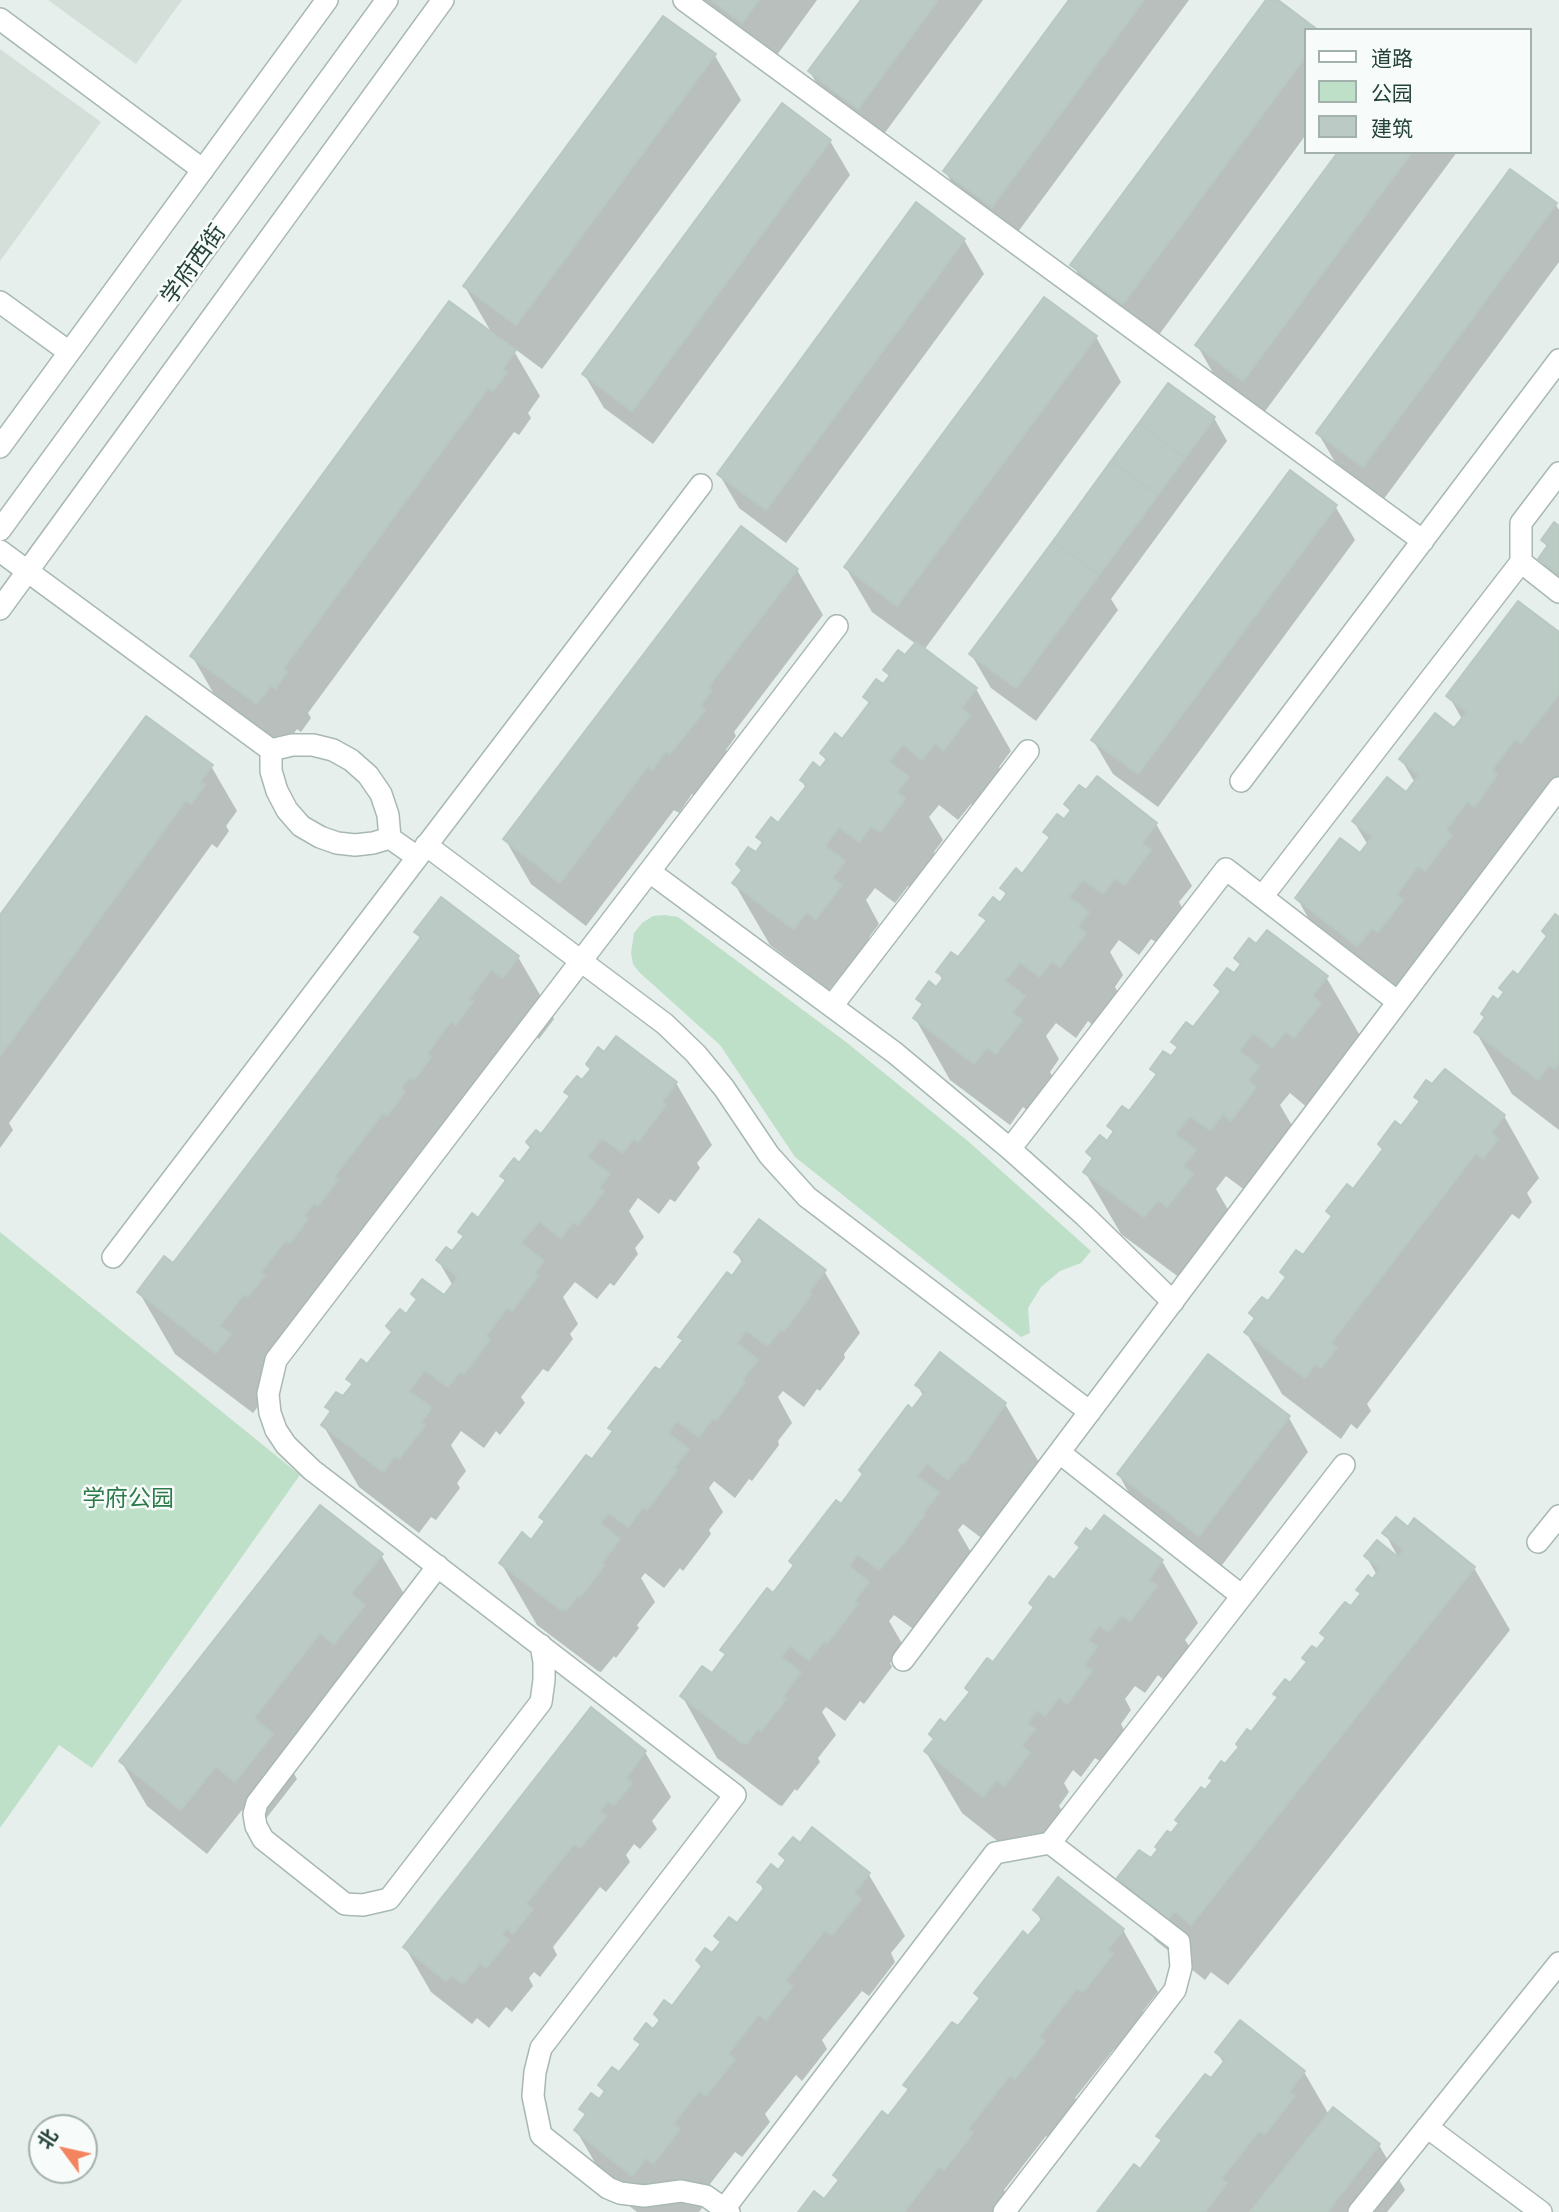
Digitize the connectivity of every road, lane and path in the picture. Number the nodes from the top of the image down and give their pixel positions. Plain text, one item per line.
1 (327, 0) edge
2 (387, 0) edge
3 (443, 0) edge
4 (684, 0) edge
5 (0, 19) edge
6 (203, 170) junction
7 (0, 302) edge
8 (69, 352) junction
9 (1559, 360) edge
10 (0, 447) edge
11 (1559, 473) edge
12 (701, 485) dead end
13 (0, 530) edge
14 (1423, 541) junction
15 (0, 551) edge
16 (1521, 562) junction
17 (28, 571) junction
18 (1559, 592) edge
19 (0, 610) edge
20 (837, 626) dead end
21 (271, 750) junction
22 (1028, 751) dead end
23 (1241, 781) dead end
24 (1559, 789) edge
25 (390, 838) junction
26 (421, 851) junction
27 (650, 872) junction
28 (1262, 897) junction
29 (581, 961) junction
30 (1398, 1002) junction
31 (832, 1006) junction
32 (1010, 1149) junction
33 (113, 1257) dead end
34 (1173, 1302) junction
35 (1090, 1412) junction
36 (1060, 1453) junction
37 (1344, 1465) dead end
38 (1559, 1516) edge
39 (1538, 1542) dead end
40 (438, 1566) junction
41 (1242, 1596) junction
42 (541, 1645) junction
43 (903, 1660) dead end
44 (1050, 1843) junction
45 (1559, 1964) edge
46 (1427, 2127) junction
47 (726, 2211) edge
48 (1004, 2212) edge
49 (1359, 2212) edge
50 (1541, 2212) edge

1 - 6 street
2 - 13 street, 学府西街
3 - 17 street
4 - 14 street
5 - 6 street
6 - 8 street
7 - 8 street
8 - 10 street
9 - 14 street
11 - 16 street
12 - 26 street
14 - 23 street
15 - 17 street
16 - 18 street
16 - 28 street
17 - 19 street
17 - 21 street
20 - 27 street
21 - 25 street
21 - 25 street
22 - 31 street
24 - 30 street
25 - 26 street
26 - 29 street
26 - 33 street
27 - 29 street
27 - 31 street
28 - 30 street
28 - 32 street
29 - 35 street
29 - 40 street
30 - 34 street
31 - 32 street
32 - 34 street
34 - 35 street
35 - 36 street
36 - 41 street
36 - 43 street
37 - 41 street
38 - 39 street
40 - 42 street
40 - 42 street
41 - 44 street
42 - 47 street
44 - 47 street
44 - 48 street
45 - 46 street
46 - 49 street
46 - 50 street

